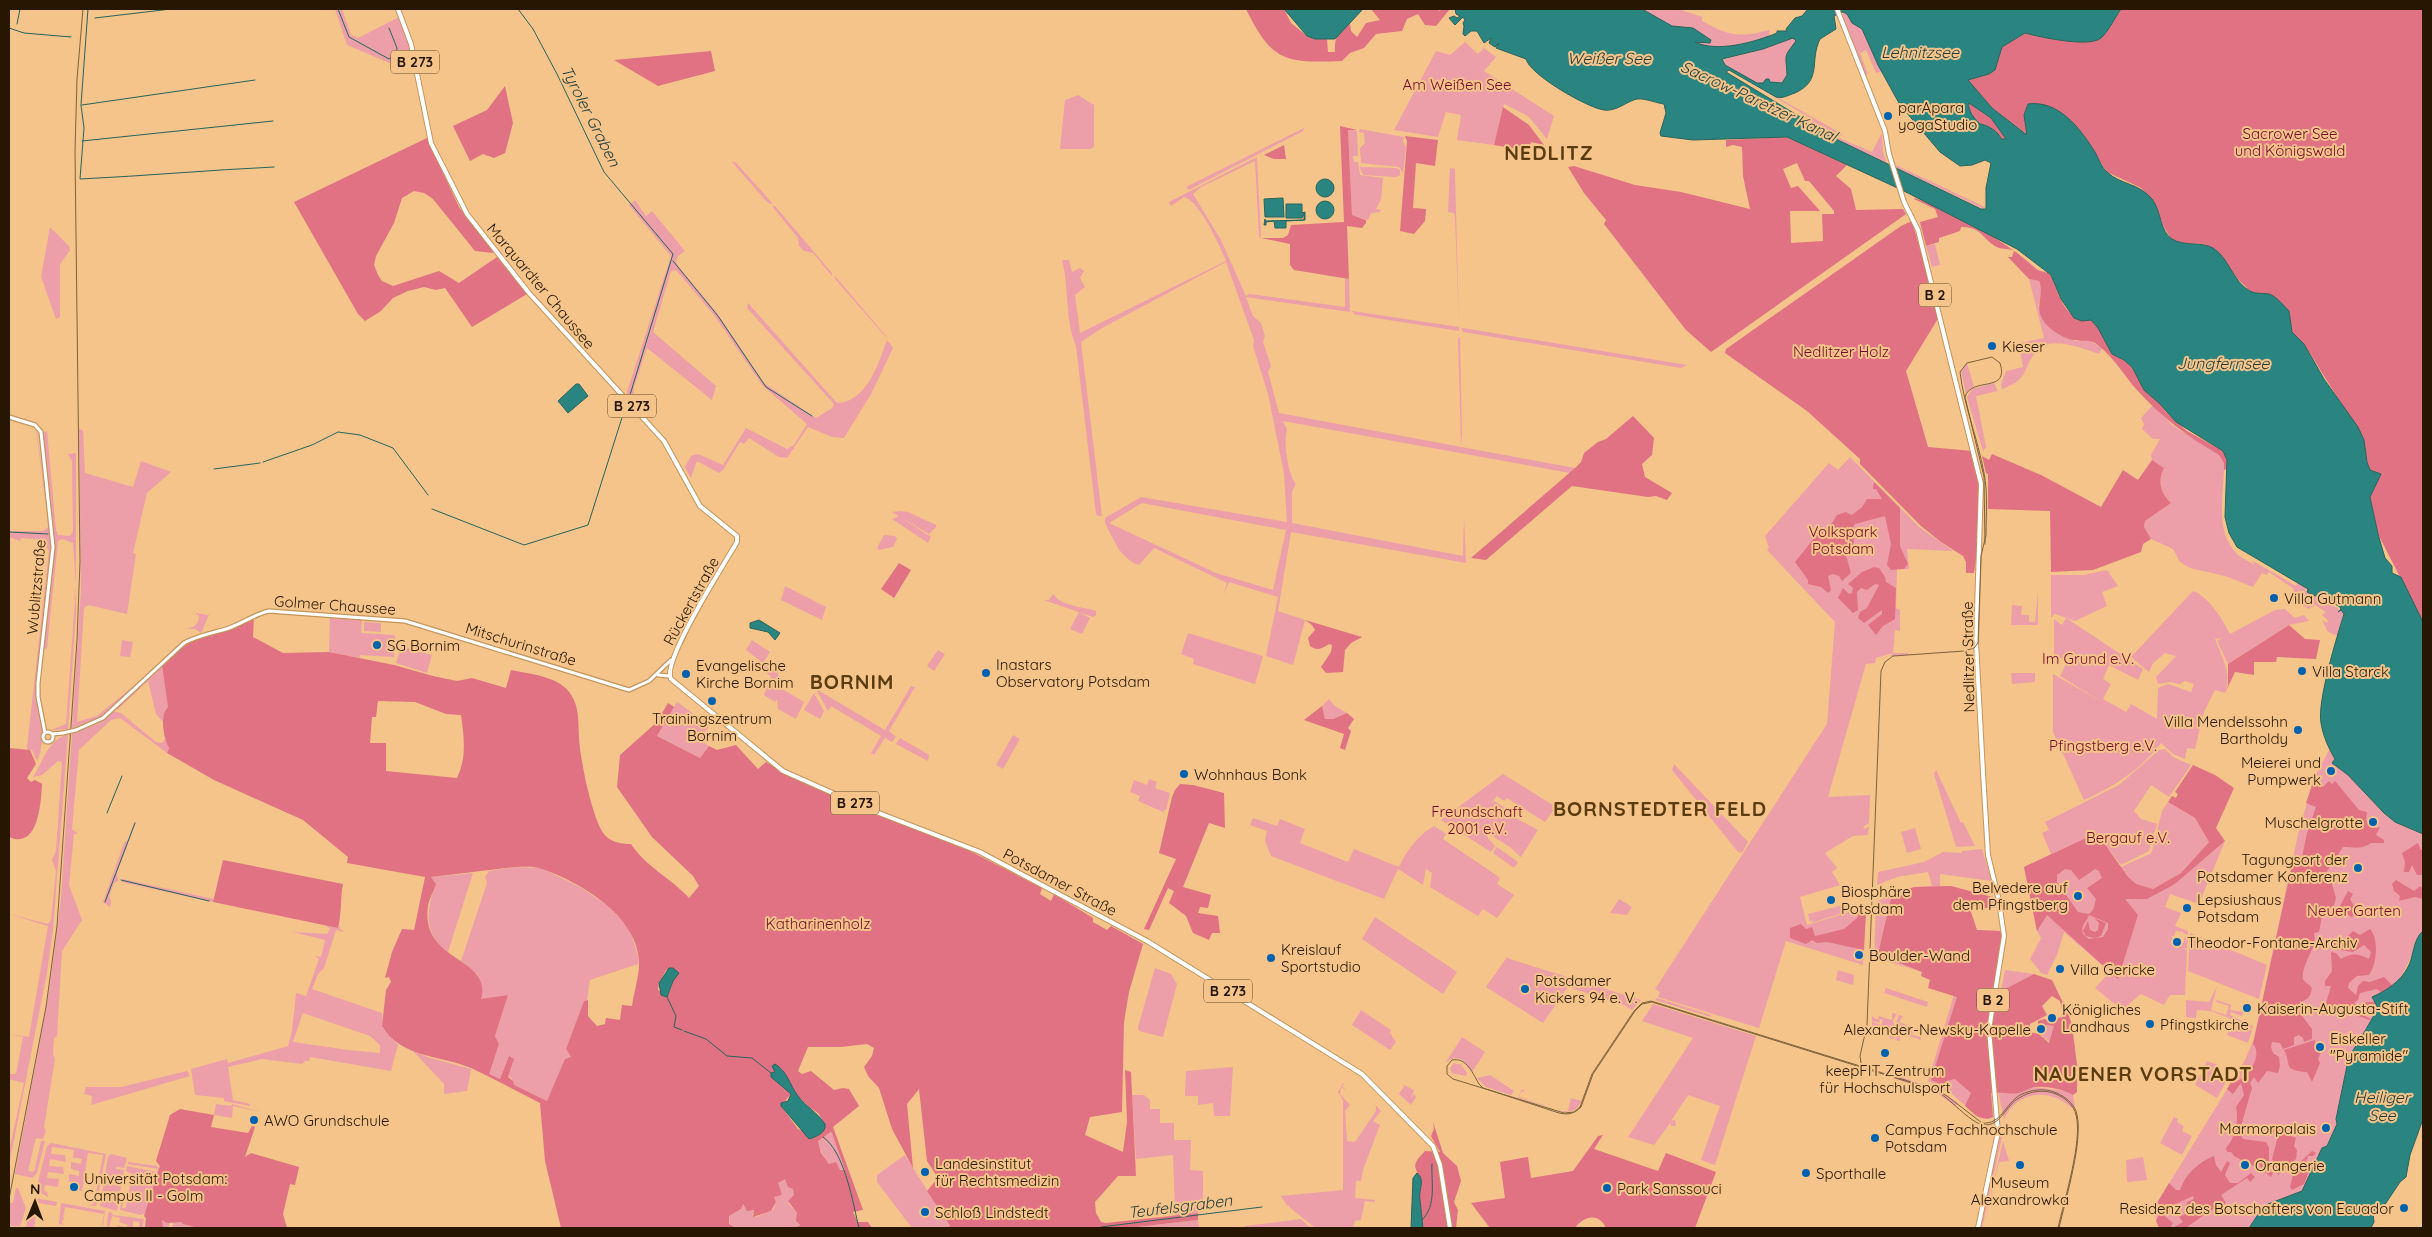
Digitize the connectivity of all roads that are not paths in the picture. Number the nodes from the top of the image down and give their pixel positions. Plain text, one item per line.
1 (398, 9) edge
2 (1837, 9) edge
3 (9, 417) edge
4 (737, 537) joint
5 (405, 621) joint
6 (671, 660) junction
7 (658, 675) junction
8 (669, 676) junction
9 (50, 734) joint
10 (1450, 1228) edge
11 (1978, 1228) edge

1 - 4 main road, Marquardter Chaussee / B 273
2 - 11 main road, Nedlitzer Straße / B 2
3 - 9 main road, Wublitzstraße
4 - 6 main road, Rückertstraße / B 273
5 - 7 main road, Mitschurinstraße
5 - 9 main road, Golmer Chaussee, bridge
6 - 7 main road
6 - 8 main road, Rückertstraße / B 273
7 - 8 main road
8 - 10 main road, Potsdamer Straße / B 273

